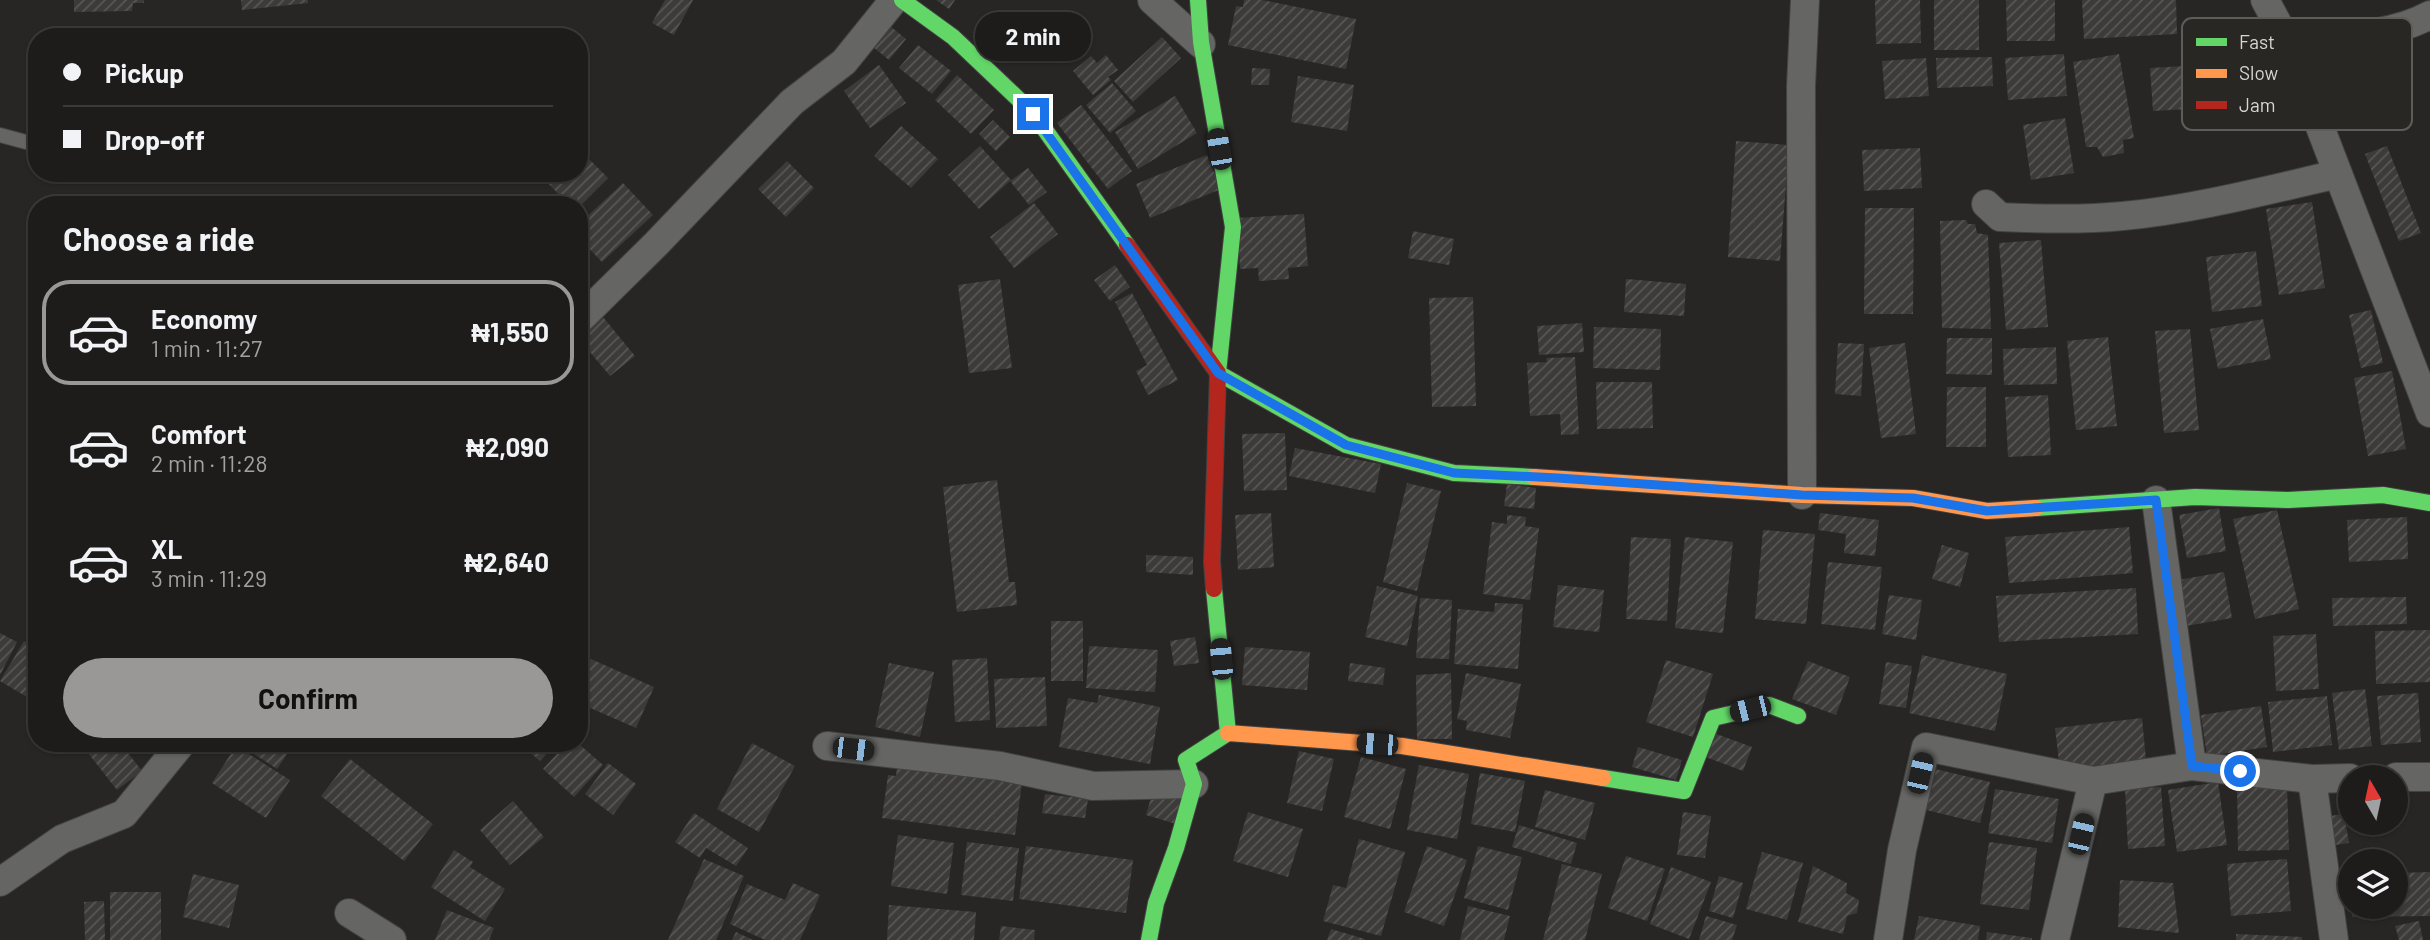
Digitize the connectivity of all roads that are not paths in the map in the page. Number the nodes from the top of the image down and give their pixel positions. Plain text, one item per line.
1 (894, 0) edge
2 (902, 0) edge
3 (1152, 0) edge
4 (1198, 0) edge
5 (1805, 0) edge
6 (2265, 0) edge
7 (2430, 15) edge
8 (2275, 18) edge
9 (2412, 25) edge
10 (1201, 44) junction
11 (2321, 130) edge
12 (0, 135) edge
13 (28, 143) edge
14 (2338, 174) junction
15 (1986, 204) dead end
16 (588, 311) edge
17 (1218, 373) junction
18 (2430, 413) edge
19 (1802, 495) junction
20 (2156, 500) junction
21 (2430, 503) edge
22 (1798, 716) dead end
23 (1228, 733) junction
24 (827, 746) dead end
25 (174, 752) edge
26 (2192, 766) junction
27 (2430, 776) edge
28 (2408, 777) edge
29 (2338, 778) edge
30 (2312, 779) junction
31 (2093, 781) junction
32 (1194, 784) junction
33 (0, 881) edge
34 (349, 914) dead end
35 (392, 940) edge
36 (1149, 940) edge
37 (1888, 940) edge
38 (2056, 940) edge
39 (2334, 940) edge

1 - 16 street
2 - 17 street
3 - 10 street
4 - 10 street
5 - 19 street
6 - 8 street
7 - 9 street
10 - 17 street
11 - 14 street
12 - 13 lane
14 - 15 street
14 - 18 street
17 - 19 street
17 - 23 street
19 - 20 street
20 - 21 street
20 - 26 street
22 - 23 street
23 - 32 street
24 - 32 street
25 - 33 street
26 - 30 street
26 - 31 street
27 - 28 street
29 - 30 street
30 - 39 street
31 - 37 street
31 - 38 street
32 - 36 street
34 - 35 street

